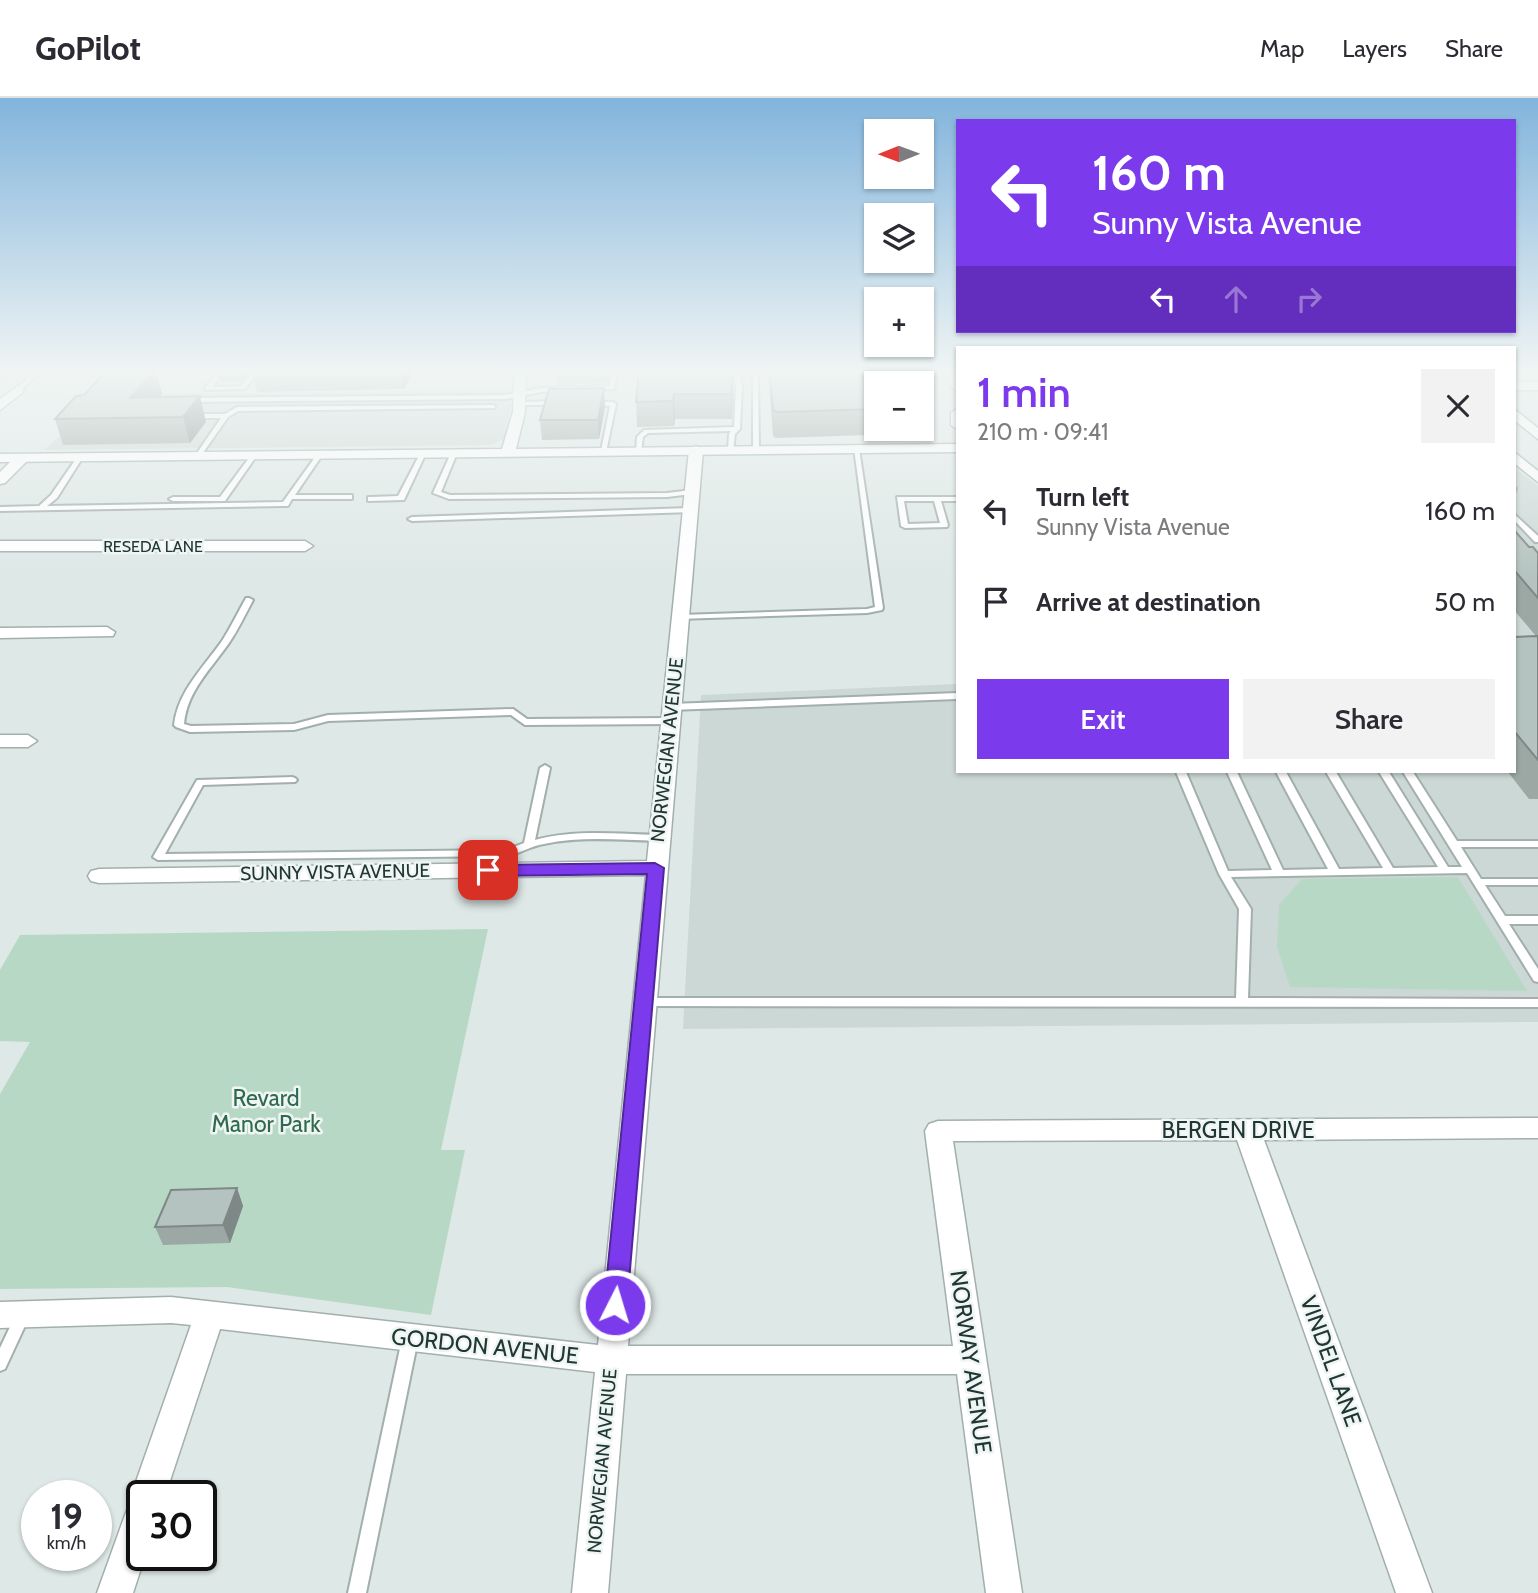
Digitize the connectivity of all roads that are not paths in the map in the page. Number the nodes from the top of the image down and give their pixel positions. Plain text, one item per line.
1 (209, 440) edge
2 (511, 440) edge
3 (606, 440) edge
4 (640, 440) edge
5 (732, 440) edge
6 (756, 440) edge
7 (956, 448) edge
8 (856, 449) junction
9 (696, 450) junction
10 (731, 450) junction
11 (756, 450) junction
12 (604, 451) junction
13 (638, 451) junction
14 (1518, 451) edge
15 (508, 452) junction
16 (424, 453) junction
17 (454, 453) junction
18 (320, 454) junction
19 (254, 455) junction
20 (198, 456) junction
21 (80, 457) junction
22 (0, 458) edge
23 (22, 458) junction
24 (1516, 467) edge
25 (1538, 479) edge
26 (0, 480) edge
27 (291, 497) junction
28 (349, 497) dead end
29 (173, 499) dead end
30 (371, 499) dead end
31 (937, 499) junction
32 (956, 499) edge
33 (691, 501) junction
34 (41, 508) junction
35 (0, 509) edge
36 (1516, 518) edge
37 (412, 519) dead end
38 (1538, 540) edge
39 (0, 546) edge
40 (305, 546) dead end
41 (249, 600) dead end
42 (680, 617) junction
43 (107, 632) dead end
44 (0, 633) edge
45 (956, 696) edge
46 (670, 714) junction
47 (0, 741) edge
48 (28, 741) dead end
49 (545, 768) dead end
50 (1181, 773) edge
51 (1232, 773) edge
52 (1282, 773) edge
53 (1332, 773) edge
54 (1385, 773) edge
55 (1409, 773) edge
56 (292, 780) dead end
57 (658, 838) junction
58 (529, 842) junction
59 (1453, 844) junction
60 (1538, 844) edge
61 (655, 868) junction
62 (1445, 870) junction
63 (1469, 870) junction
64 (1390, 871) junction
65 (1335, 872) junction
66 (1279, 873) junction
67 (1224, 874) junction
68 (99, 876) dead end
69 (1477, 882) junction
70 (1538, 882) edge
71 (1501, 920) junction
72 (1538, 920) edge
73 (1532, 959) edge
74 (1538, 978) edge
75 (643, 1002) junction
76 (1242, 1002) junction
77 (1538, 1003) edge
78 (1538, 1128) edge
79 (1247, 1130) junction
80 (938, 1131) joint
81 (12, 1315) edge
82 (210, 1315) junction
83 (410, 1337) junction
84 (611, 1360) junction
85 (971, 1360) junction
86 (0, 1363) edge
87 (153, 1480) edge
88 (126, 1561) edge
89 (115, 1593) edge
90 (357, 1593) edge
91 (590, 1593) edge
92 (1004, 1593) edge
93 (1414, 1593) edge

1 - 20 lane
2 - 15 street
3 - 12 lane
4 - 13 lane
5 - 10 lane
6 - 11 lane
7 - 8 street
8 - 11 street
8 - 42 lane
9 - 10 street
9 - 13 street
9 - 33 street, NORWEGIAN AVENUE
10 - 11 street
12 - 13 street
12 - 15 street
14 - 25 street
15 - 17 street
16 - 17 street
16 - 18 street
16 - 30 lane
17 - 33 lane
18 - 19 street
18 - 27 lane
19 - 20 street
19 - 29 lane
20 - 21 street
21 - 23 street
21 - 34 lane
22 - 23 street
23 - 26 street
24 - 25 street
27 - 28 lane
27 - 34 lane
31 - 31 lane
31 - 32 lane
33 - 37 lane
33 - 42 street, NORWEGIAN AVENUE
34 - 35 lane
36 - 38 lane
39 - 40 street, RESEDA LANE
41 - 46 lane
42 - 46 street, NORWEGIAN AVENUE
43 - 44 street
45 - 46 lane
46 - 57 street, NORWEGIAN AVENUE
47 - 48 street
49 - 58 lane
50 - 67 lane
51 - 66 lane
52 - 65 lane
53 - 64 lane
54 - 62 lane
55 - 59 lane
56 - 58 lane
57 - 58 lane
57 - 61 street, NORWEGIAN AVENUE
59 - 60 lane
59 - 63 lane
61 - 68 street, SUNNY VISTA AVENUE
61 - 75 street, NORWEGIAN AVENUE
62 - 63 lane
62 - 64 lane
63 - 69 lane
64 - 65 lane
65 - 66 lane
66 - 67 lane
67 - 76 lane
69 - 70 lane
69 - 71 lane
71 - 72 lane
71 - 73 lane
73 - 74 lane
75 - 76 lane
75 - 84 street, NORWEGIAN AVENUE
76 - 77 lane
78 - 79 street, BERGEN DRIVE
79 - 80 street, BERGEN DRIVE
79 - 93 street, VINDEL LANE
80 - 85 street, NORWAY AVENUE
81 - 82 street, GORDON AVENUE
81 - 86 lane
82 - 83 street, GORDON AVENUE
82 - 87 street
83 - 84 street, GORDON AVENUE
83 - 90 lane
84 - 85 street, GORDON AVENUE
84 - 91 street, NORWEGIAN AVENUE
85 - 92 street, NORWAY AVENUE
88 - 89 street

